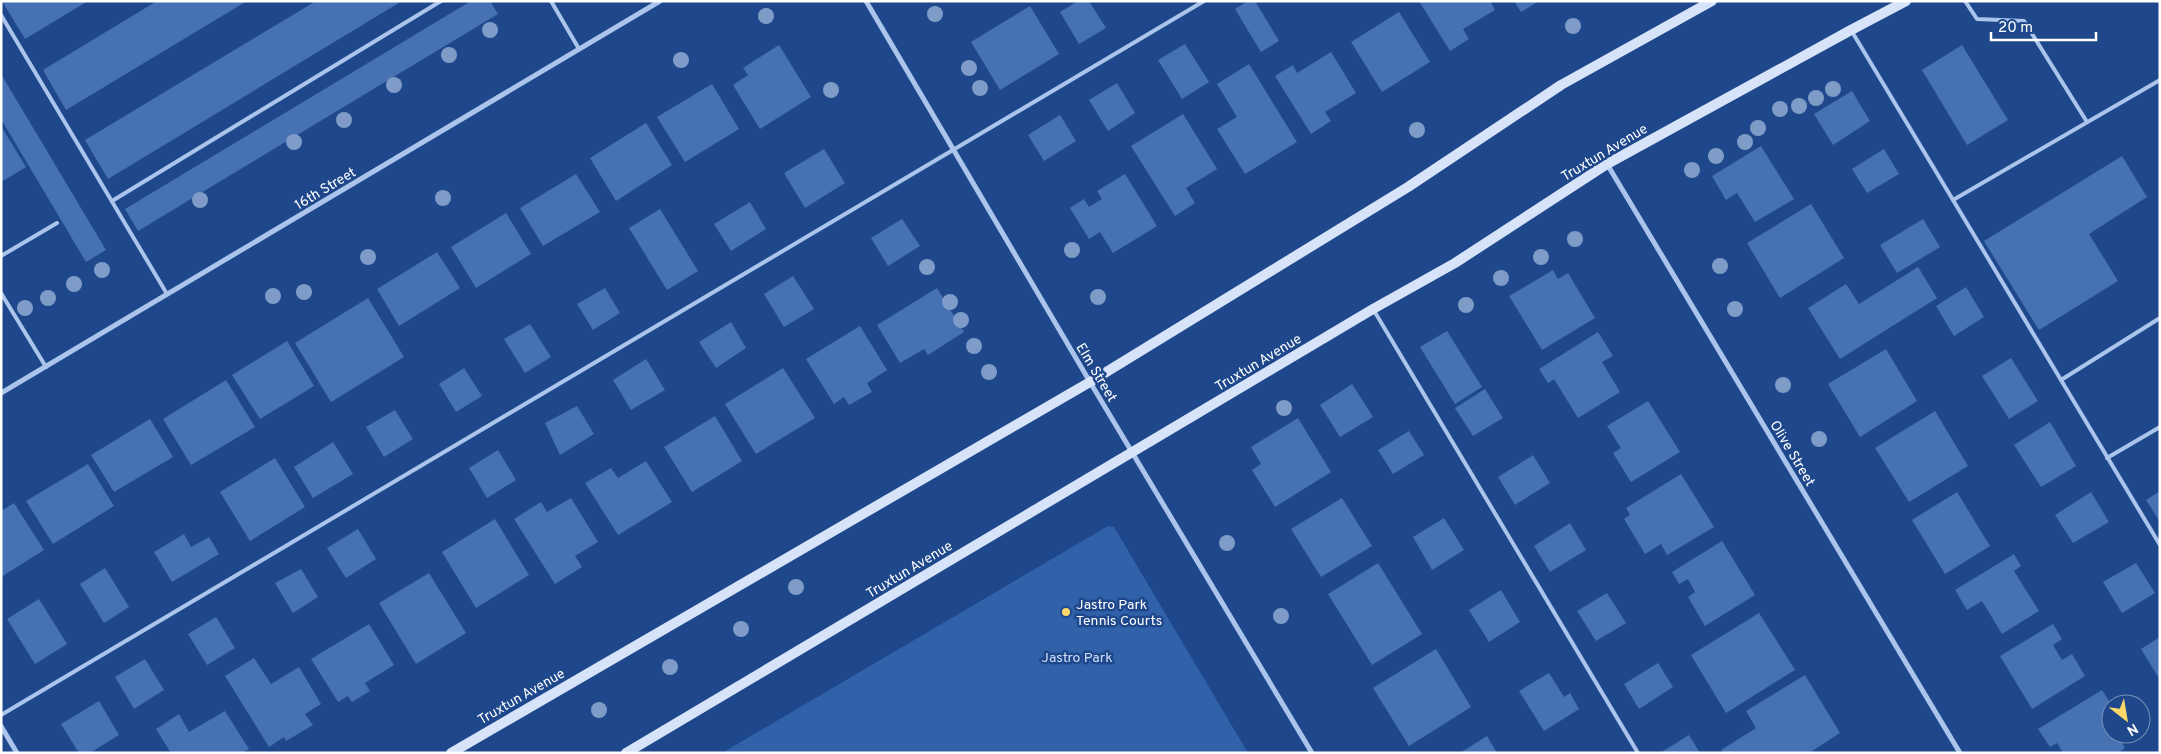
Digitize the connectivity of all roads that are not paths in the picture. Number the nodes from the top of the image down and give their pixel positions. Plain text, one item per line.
1 (441, 1) edge
2 (551, 1) edge
3 (660, 1) edge
4 (866, 1) edge
5 (1204, 1) edge
6 (1712, 1) edge
7 (1906, 1) edge
8 (1965, 1) edge
9 (1, 15) edge
10 (1851, 30) junction
11 (579, 49) junction
12 (2160, 80) edge
13 (2087, 122) junction
14 (954, 150) junction
15 (1607, 164) junction
16 (1953, 200) junction
17 (112, 201) junction
18 (57, 223) dead end
19 (1, 256) edge
20 (1, 293) edge
21 (167, 294) junction
22 (1373, 309) junction
23 (2160, 318) edge
24 (46, 367) junction
25 (2061, 380) junction
26 (1090, 382) junction
27 (1, 393) edge
28 (2160, 427) edge
29 (1133, 452) junction
30 (2107, 458) junction
31 (2160, 545) edge
32 (1, 715) edge
33 (1, 726) edge
34 (17, 753) edge
35 (451, 753) edge
36 (626, 753) edge
37 (1312, 753) edge
38 (1638, 753) edge
39 (1960, 753) edge

1 - 17 lane
2 - 11 lane
3 - 11 street, 16th Street
4 - 14 street, Elm Street
5 - 14 lane
6 - 26 main road, Truxtun Avenue
7 - 10 main road, Truxtun Avenue
8 - 13 lane
9 - 17 lane
10 - 15 main road, Truxtun Avenue
10 - 16 lane
11 - 21 street, 16th Street
12 - 13 lane
13 - 16 lane
14 - 26 street, Elm Street
14 - 32 lane
15 - 22 main road, Truxtun Avenue
15 - 39 street, Olive Street
16 - 25 lane
17 - 21 lane
18 - 19 lane
20 - 24 lane
21 - 24 street, 16th Street
22 - 29 main road, Truxtun Avenue
22 - 38 lane
23 - 25 lane
24 - 27 street, 16th Street
25 - 30 lane
26 - 29 street, Elm Street
26 - 35 main road, Truxtun Avenue
28 - 30 lane
29 - 36 main road, Truxtun Avenue
29 - 37 street, Elm Street
30 - 31 lane
33 - 34 street

